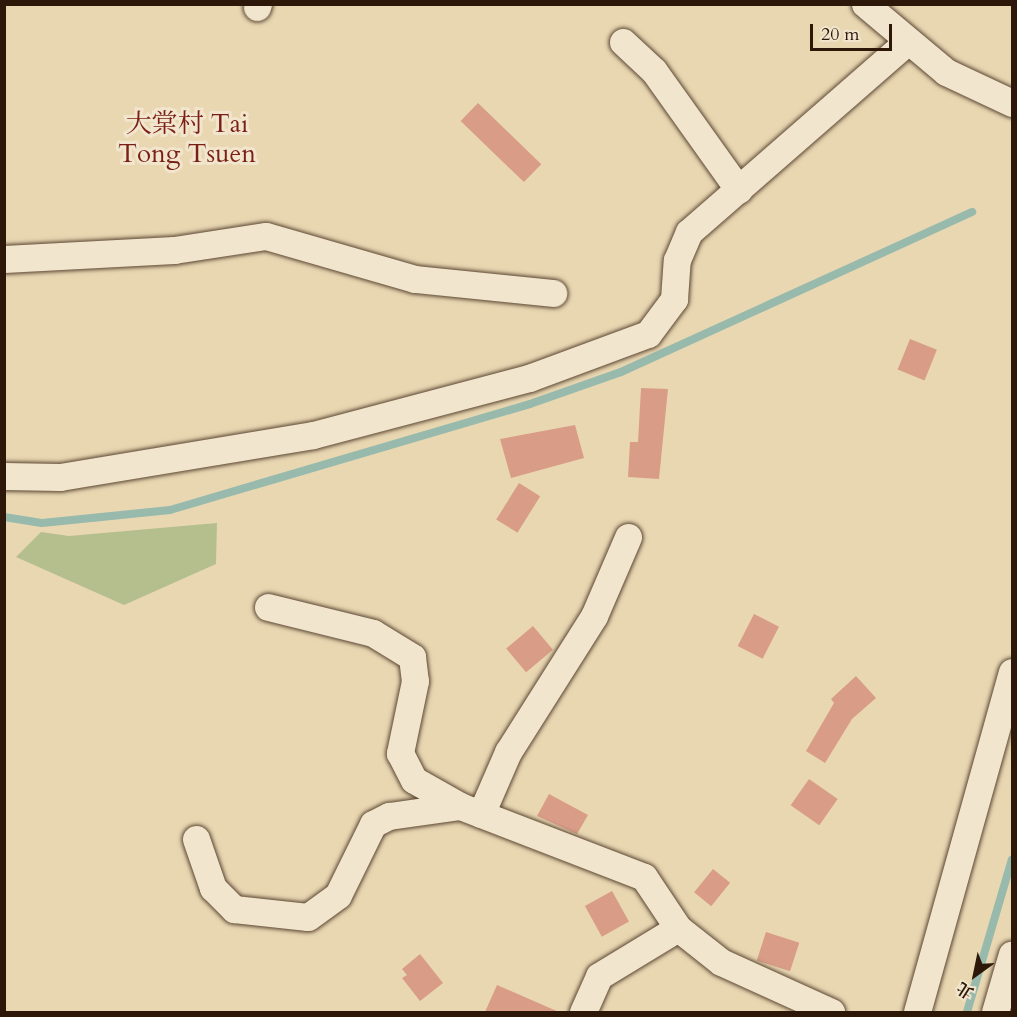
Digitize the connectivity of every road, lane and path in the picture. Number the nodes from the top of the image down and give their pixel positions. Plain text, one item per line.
1 (865, 4) edge
2 (622, 42) dead end
3 (907, 42) junction
4 (1012, 103) edge
5 (739, 190) junction
6 (4, 259) edge
7 (553, 293) dead end
8 (4, 476) edge
9 (628, 537) dead end
10 (268, 607) dead end
11 (1012, 672) edge
12 (471, 810) junction
13 (196, 839) dead end
14 (678, 928) junction
15 (1012, 954) edge
16 (583, 1012) edge
17 (831, 1012) edge
18 (917, 1012) edge
19 (995, 1012) edge

1 - 3 street
2 - 5 street
3 - 4 street
3 - 5 street
5 - 8 street
6 - 7 street
9 - 12 street
10 - 12 street
11 - 18 street
12 - 13 street
12 - 14 street
14 - 16 street
14 - 17 street
15 - 19 street

